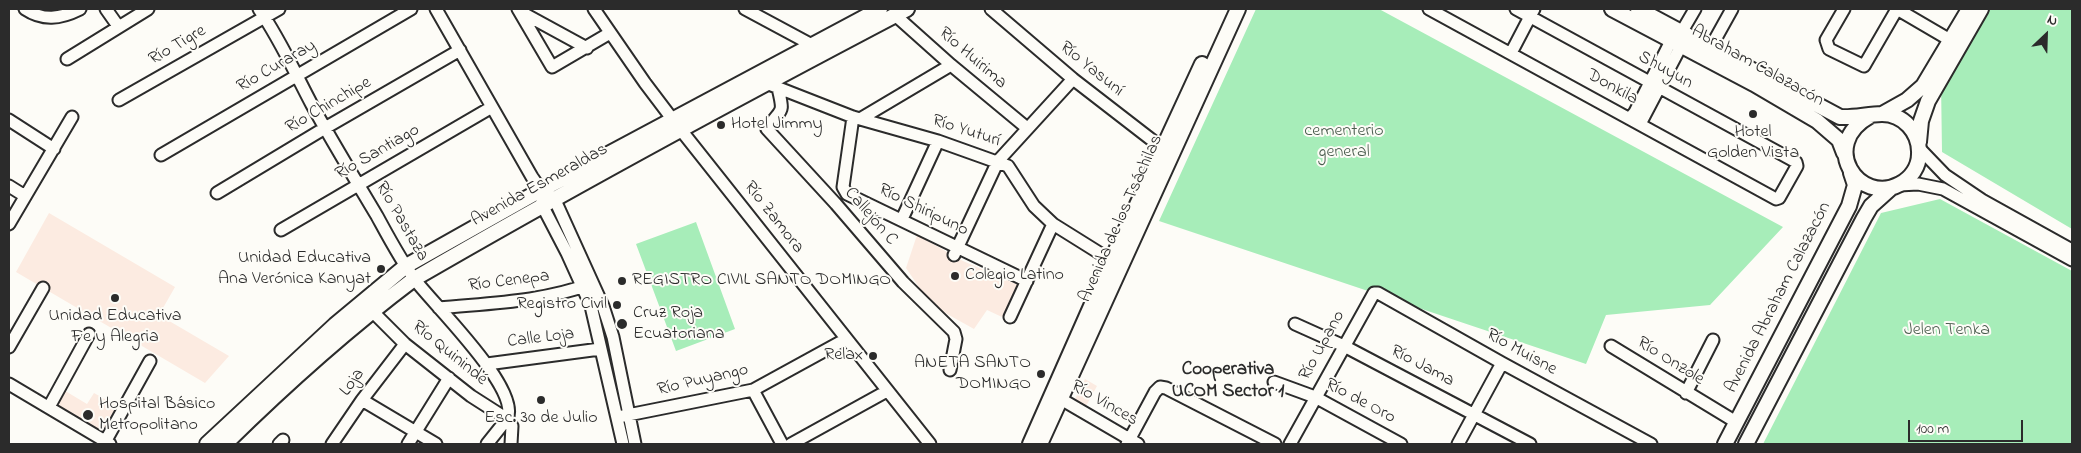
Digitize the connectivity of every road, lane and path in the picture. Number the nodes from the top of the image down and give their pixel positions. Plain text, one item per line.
1 (25, 9) edge
2 (80, 9) edge
3 (106, 9) edge
4 (148, 9) edge
5 (279, 9) edge
6 (411, 9) edge
7 (436, 9) edge
8 (594, 9) edge
9 (745, 9) edge
10 (880, 9) edge
11 (991, 9) edge
12 (1227, 9) edge
13 (1238, 9) edge
14 (1429, 9) edge
15 (1516, 9) edge
16 (1612, 9) edge
17 (1638, 9) edge
18 (1695, 9) edge
19 (1732, 9) edge
20 (1844, 9) edge
21 (1897, 9) edge
22 (1969, 9) edge
23 (1981, 9) edge
24 (518, 10) edge
25 (901, 12) edge
26 (1532, 12) edge
27 (262, 13) edge
28 (118, 26) junction
29 (610, 33) junction
30 (1678, 40) junction
31 (1950, 40) junction
32 (1712, 45) dead end
33 (587, 48) junction
34 (816, 49) junction
35 (460, 50) junction
36 (1512, 53) junction
37 (67, 59) dead end
38 (951, 65) junction
39 (297, 76) junction
40 (1073, 79) junction
41 (1655, 85) junction
42 (772, 86) junction
43 (119, 100) dead end
44 (492, 107) junction
45 (1876, 115) junction
46 (72, 117) dead end
47 (857, 118) junction
48 (1630, 118) junction
49 (9, 120) edge
50 (676, 124) junction
51 (1640, 124) junction
52 (325, 128) junction
53 (1027, 128) junction
54 (938, 141) junction
55 (1919, 146) junction
56 (54, 148) junction
57 (1167, 153) junction
58 (161, 154) dead end
59 (998, 161) junction
60 (1847, 162) junction
61 (358, 184) junction
62 (9, 186) edge
63 (1895, 186) junction
64 (541, 190) junction
65 (217, 193) dead end
66 (25, 196) junction
67 (1778, 199) joint
68 (548, 202) junction
69 (902, 219) junction
70 (9, 224) edge
71 (1053, 224) junction
72 (282, 230) dead end
73 (957, 250) junction
74 (2072, 250) edge
75 (2072, 260) edge
76 (1116, 264) junction
77 (406, 266) junction
78 (414, 279) junction
79 (1028, 281) junction
80 (588, 285) junction
81 (43, 288) dead end
82 (1374, 293) joint
83 (439, 308) junction
84 (373, 312) junction
85 (1010, 317) dead end
86 (1295, 324) dead end
87 (609, 325) junction
88 (596, 328) junction
89 (89, 334) dead end
90 (846, 339) junction
91 (1714, 340) dead end
92 (405, 344) junction
93 (1344, 346) junction
94 (1611, 346) dead end
95 (9, 347) edge
96 (600, 349) junction
97 (150, 361) dead end
98 (487, 364) junction
99 (1502, 364) junction
100 (950, 370) dead end
101 (449, 378) junction
102 (1274, 382) dead end
103 (9, 384) edge
104 (273, 389) junction
105 (753, 390) junction
106 (887, 391) junction
107 (1686, 393) junction
108 (1057, 397) junction
109 (1315, 397) junction
110 (362, 400) junction
111 (48, 407) junction
112 (1474, 414) junction
113 (629, 415) junction
114 (616, 417) junction
115 (507, 419) junction
116 (1736, 422) junction
117 (417, 431) junction
118 (107, 443) edge
119 (1132, 443) edge
120 (207, 444) edge
121 (225, 444) edge
122 (332, 444) edge
123 (408, 444) edge
124 (436, 444) edge
125 (487, 444) edge
126 (511, 444) edge
127 (623, 444) edge
128 (635, 444) edge
129 (782, 444) edge
130 (791, 444) edge
131 (929, 444) edge
132 (1030, 444) edge
133 (1040, 444) edge
134 (1276, 444) edge
135 (1290, 444) edge
136 (1401, 444) edge
137 (1458, 444) edge
138 (1530, 444) edge
139 (1651, 444) edge
140 (1725, 444) edge
141 (1746, 444) edge

1 - 2 street
3 - 28 street
4 - 28 street
5 - 27 street, Río Tigre
6 - 39 street, Río Curaray
7 - 35 street
8 - 29 street, Río Zamora
9 - 34 street
10 - 34 main road, Avenida Esmeraldas
11 - 40 street, Río Yasuní
12 - 57 main road, Avenida de los Tsáchilas
13 - 57 main road, Avenida de los Tsáchilas
14 - 36 street, Donkila
15 - 26 street, Shuyun
16 - 30 main road, Abraham Calazacón
17 - 30 main road, Abraham Calazacón
18 - 30 street
19 - 32 street
20 - 21 street
21 - 31 street
22 - 31 main road
23 - 55 main road
24 - 33 street
24 - 33 street
25 - 34 main road, Avenida Esmeraldas
25 - 38 street, Río Huirima
26 - 36 street
26 - 41 street, Shuyun
27 - 39 street, Río Pastaza
27 - 43 street, Río Tigre
28 - 37 street
29 - 33 street
29 - 50 street, Río Zamora
30 - 41 street
30 - 45 main road, Abraham Calazacón
30 - 60 main road, Abraham Calazacón
31 - 45 main road
34 - 42 main road, Avenida Esmeraldas
34 - 50 main road, Avenida Esmeraldas
35 - 44 street
35 - 52 street, Río Chinchipe
36 - 48 street, Donkila
38 - 47 street
38 - 53 street, Río Huirima
39 - 52 street, Río Pastaza
39 - 58 street, Río Curaray
40 - 53 street
40 - 57 street, Río Yasuní
41 - 48 street
41 - 51 street
41 - 67 street, Shuyun
42 - 47 street, Río Yuturí
42 - 50 main road, Avenida Esmeraldas
42 - 100 street, Callejón C
44 - 61 street, Río Santiago
44 - 64 street
45 - 55 main road
45 - 60 main road
46 - 56 street
47 - 54 street, Río Yuturí
47 - 69 street, Río Shiripuno
48 - 51 street, Donkila
49 - 56 street
50 - 64 main road, Avenida Esmeraldas
50 - 68 main road, Avenida Esmeraldas
50 - 90 street, Río Zamora
51 - 67 street, Donkila
52 - 61 street, Río Pastaza
52 - 65 street, Río Chinchipe
53 - 59 street
54 - 59 street, Río Yuturí
54 - 69 street
55 - 63 main road
55 - 74 street
56 - 66 street
57 - 76 main road, Avenida de los Tsáchilas
59 - 71 street, Río Yuturí
59 - 73 street
60 - 63 main road
60 - 116 main road, Avenida Abraham Calazacón
61 - 72 street, Río Santiago
61 - 77 street, Río Pastaza
62 - 66 street
63 - 75 street
63 - 141 main road
64 - 68 street
64 - 77 main road, Avenida Esmeraldas
66 - 70 street
68 - 78 main road, Avenida Esmeraldas
68 - 80 street
69 - 73 street, Río Shiripuno
71 - 76 street, Río Yuturí
71 - 79 street
73 - 79 street, Río Shiripuno
76 - 108 main road, Avenida de los Tsáchilas
77 - 78 street, Río Pastaza
77 - 104 main road, Avenida Esmeraldas
78 - 83 street, Río Pastaza
78 - 84 main road, Avenida Esmeraldas
79 - 85 street
80 - 83 street, Río Cenepa
80 - 87 street
80 - 88 street
81 - 95 street
82 - 93 street, Río Upano
82 - 99 street, Río Muisne
83 - 98 street, Río Pastaza
84 - 92 street, Río Quinindé
84 - 104 main road, Avenida Esmeraldas
86 - 93 street, Río Jama
87 - 88 street
87 - 113 street
88 - 96 street
89 - 111 street
90 - 105 street, Río Puyango
90 - 106 street, Río Zamora
91 - 107 street
92 - 101 street, Río Quinindé
92 - 110 street, Loja
93 - 109 street, Río Upano
93 - 112 street, Río Jama
94 - 107 street, Río Onzole
96 - 98 street, Calle Loja
96 - 114 street
97 - 118 street
98 - 115 street, Río Pastaza
99 - 112 street
99 - 139 street, Río Muisne
101 - 115 street, Río Quinindé
101 - 117 street
102 - 109 street, Río de Oro
103 - 111 street
104 - 120 main road, Avenida Esmeraldas
104 - 121 main road, Avenida Esmeraldas
105 - 113 street, Río Puyango
105 - 129 street
106 - 130 street
106 - 131 street, Río Zamora
107 - 116 street, Río Onzole
108 - 119 street, Río Vinces
108 - 132 main road, Avenida de los Tsáchilas
108 - 133 main road, Avenida de los Tsáchilas
109 - 135 street, Río Upano
109 - 136 street, Río de Oro
110 - 117 street
110 - 122 street, Loja
111 - 118 street
112 - 137 street
112 - 138 street, Río Jama
113 - 114 street, Río Puyango
113 - 128 street
114 - 127 street
115 - 125 street
115 - 126 street, Río Pastaza
116 - 140 main road, Avenida Abraham Calazacón
117 - 123 street
117 - 124 street
119 - 134 street

